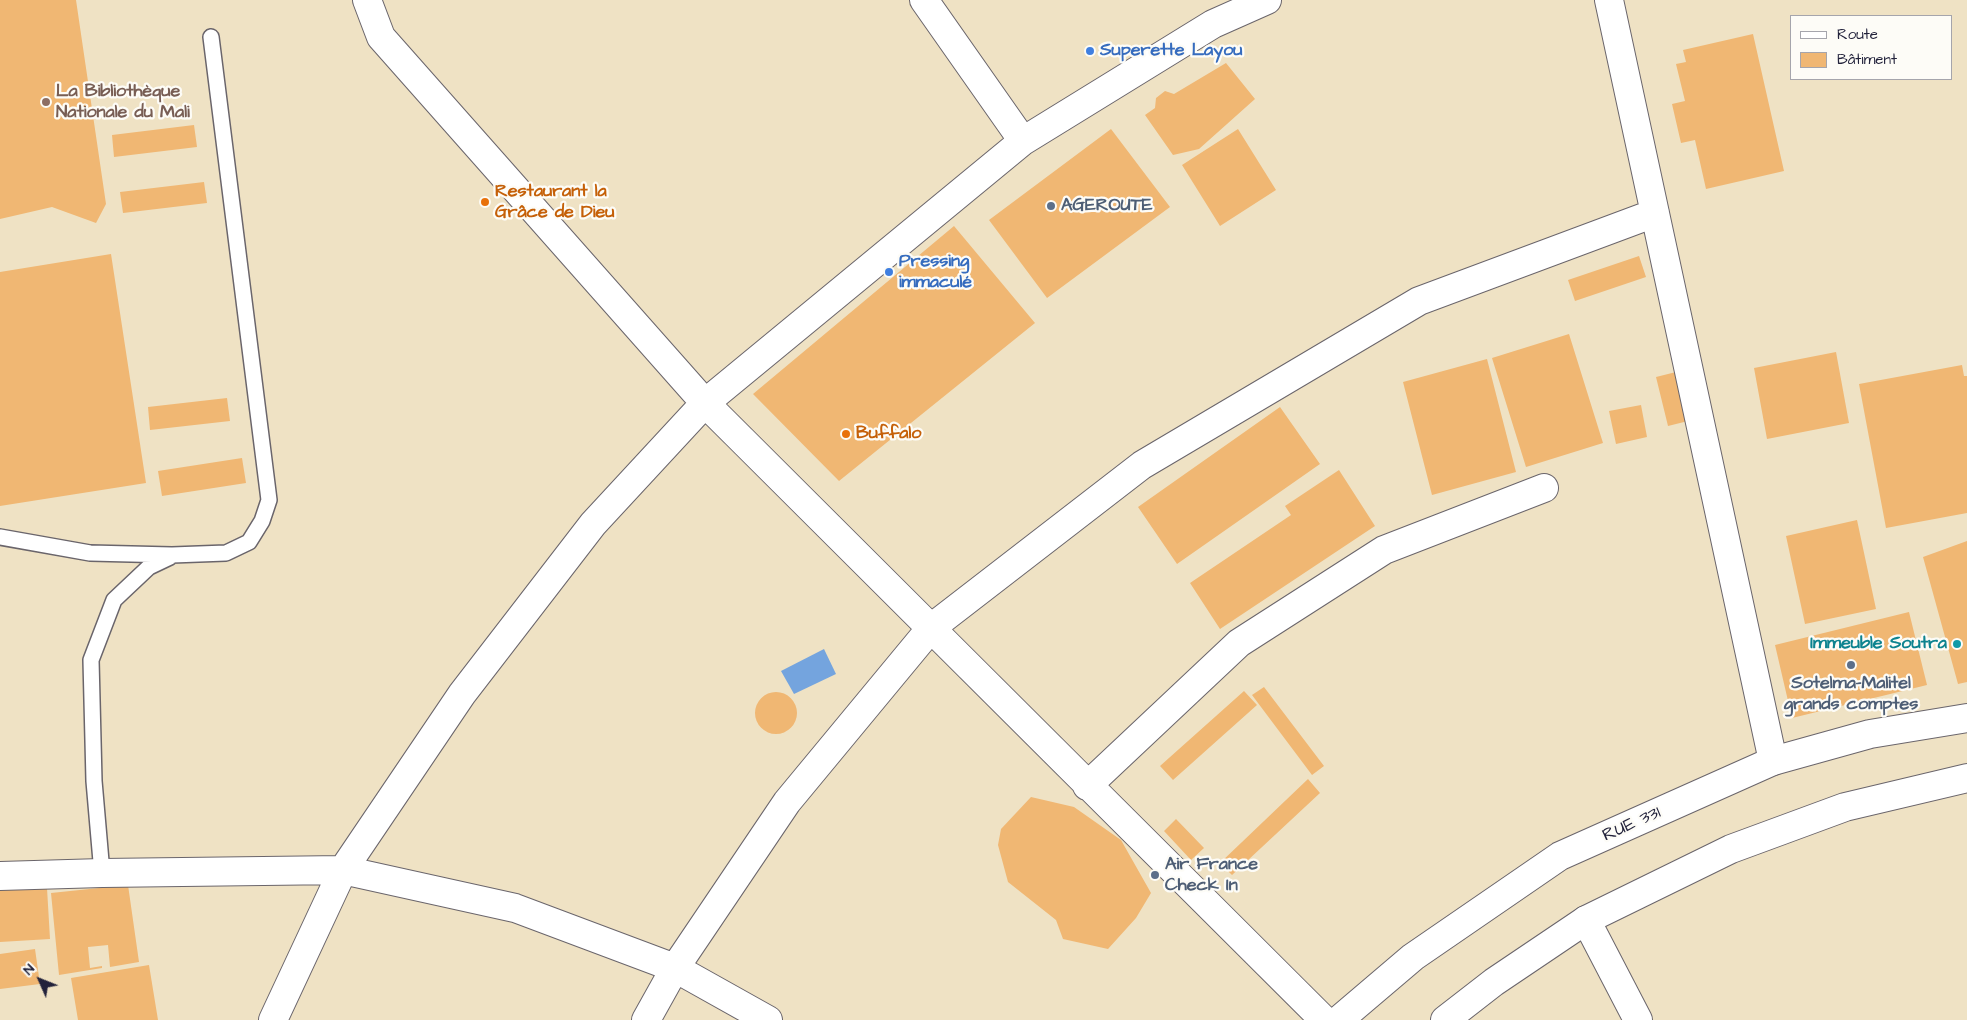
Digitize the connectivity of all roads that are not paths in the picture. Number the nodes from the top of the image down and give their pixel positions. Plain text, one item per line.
1 (367, 0) edge
2 (924, 0) edge
3 (1267, 0) edge
4 (1609, 0) edge
5 (211, 37) dead end
6 (1023, 140) junction
7 (1655, 213) junction
8 (705, 403) junction
9 (1544, 488) dead end
10 (0, 537) edge
11 (172, 555) junction
12 (931, 628) junction
13 (1967, 718) edge
14 (1773, 762) junction
15 (1967, 778) edge
16 (1088, 786) junction
17 (343, 870) junction
18 (102, 873) junction
19 (0, 876) edge
20 (1586, 920) junction
21 (675, 968) junction
22 (273, 1020) edge
23 (646, 1020) edge
24 (768, 1020) edge
25 (1324, 1020) edge
26 (1339, 1020) edge
27 (1445, 1020) edge
28 (1638, 1020) edge

1 - 8 street
2 - 6 street
3 - 6 street
4 - 7 street
5 - 11 lane
6 - 8 street
7 - 12 street
7 - 14 street
8 - 12 street
8 - 17 street
9 - 16 street
10 - 11 lane
11 - 18 lane
12 - 16 street
12 - 21 street
13 - 14 street, RUE 331
14 - 26 street, RUE 331
15 - 20 street
16 - 25 street
17 - 18 street
17 - 21 street
17 - 22 street
18 - 19 street
20 - 27 street
20 - 28 street
21 - 23 street
21 - 24 street

